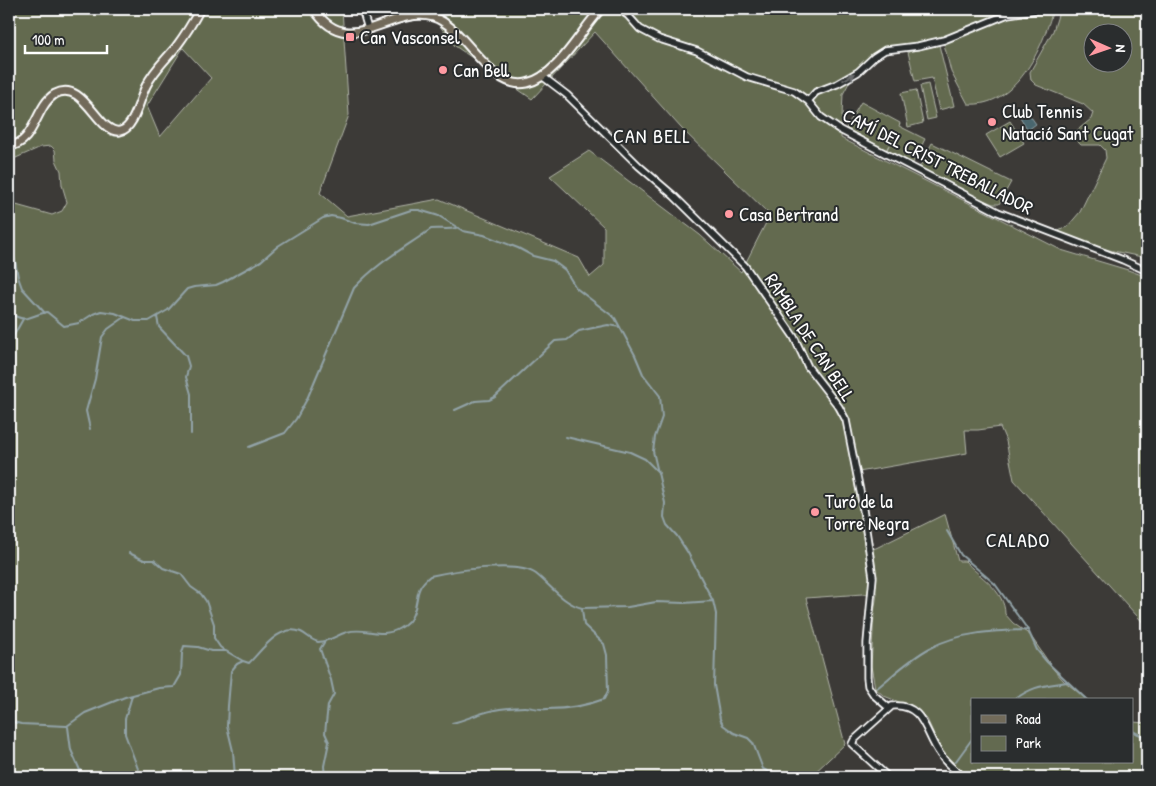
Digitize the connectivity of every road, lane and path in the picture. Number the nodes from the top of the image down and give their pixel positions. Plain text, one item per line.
1 (200, 9) edge
2 (314, 9) edge
3 (362, 9) edge
4 (601, 9) edge
5 (1043, 9) edge
6 (624, 10) edge
7 (368, 29) junction
8 (542, 76) junction
9 (808, 101) junction
10 (9, 146) edge
11 (1147, 271) edge
12 (889, 708) junction
13 (959, 775) edge
14 (888, 777) edge

1 - 10 main road
2 - 7 main road
3 - 7 street
4 - 8 main road
9 -> 5 street
6 - 9 street, CAMÍ DEL CRIST TREBALLADOR
7 - 8 main road
8 - 12 street, RAMBLA DE CAN BELL
9 - 11 street, CAMÍ DEL CRIST TREBALLADOR
12 - 13 street
12 - 14 street

